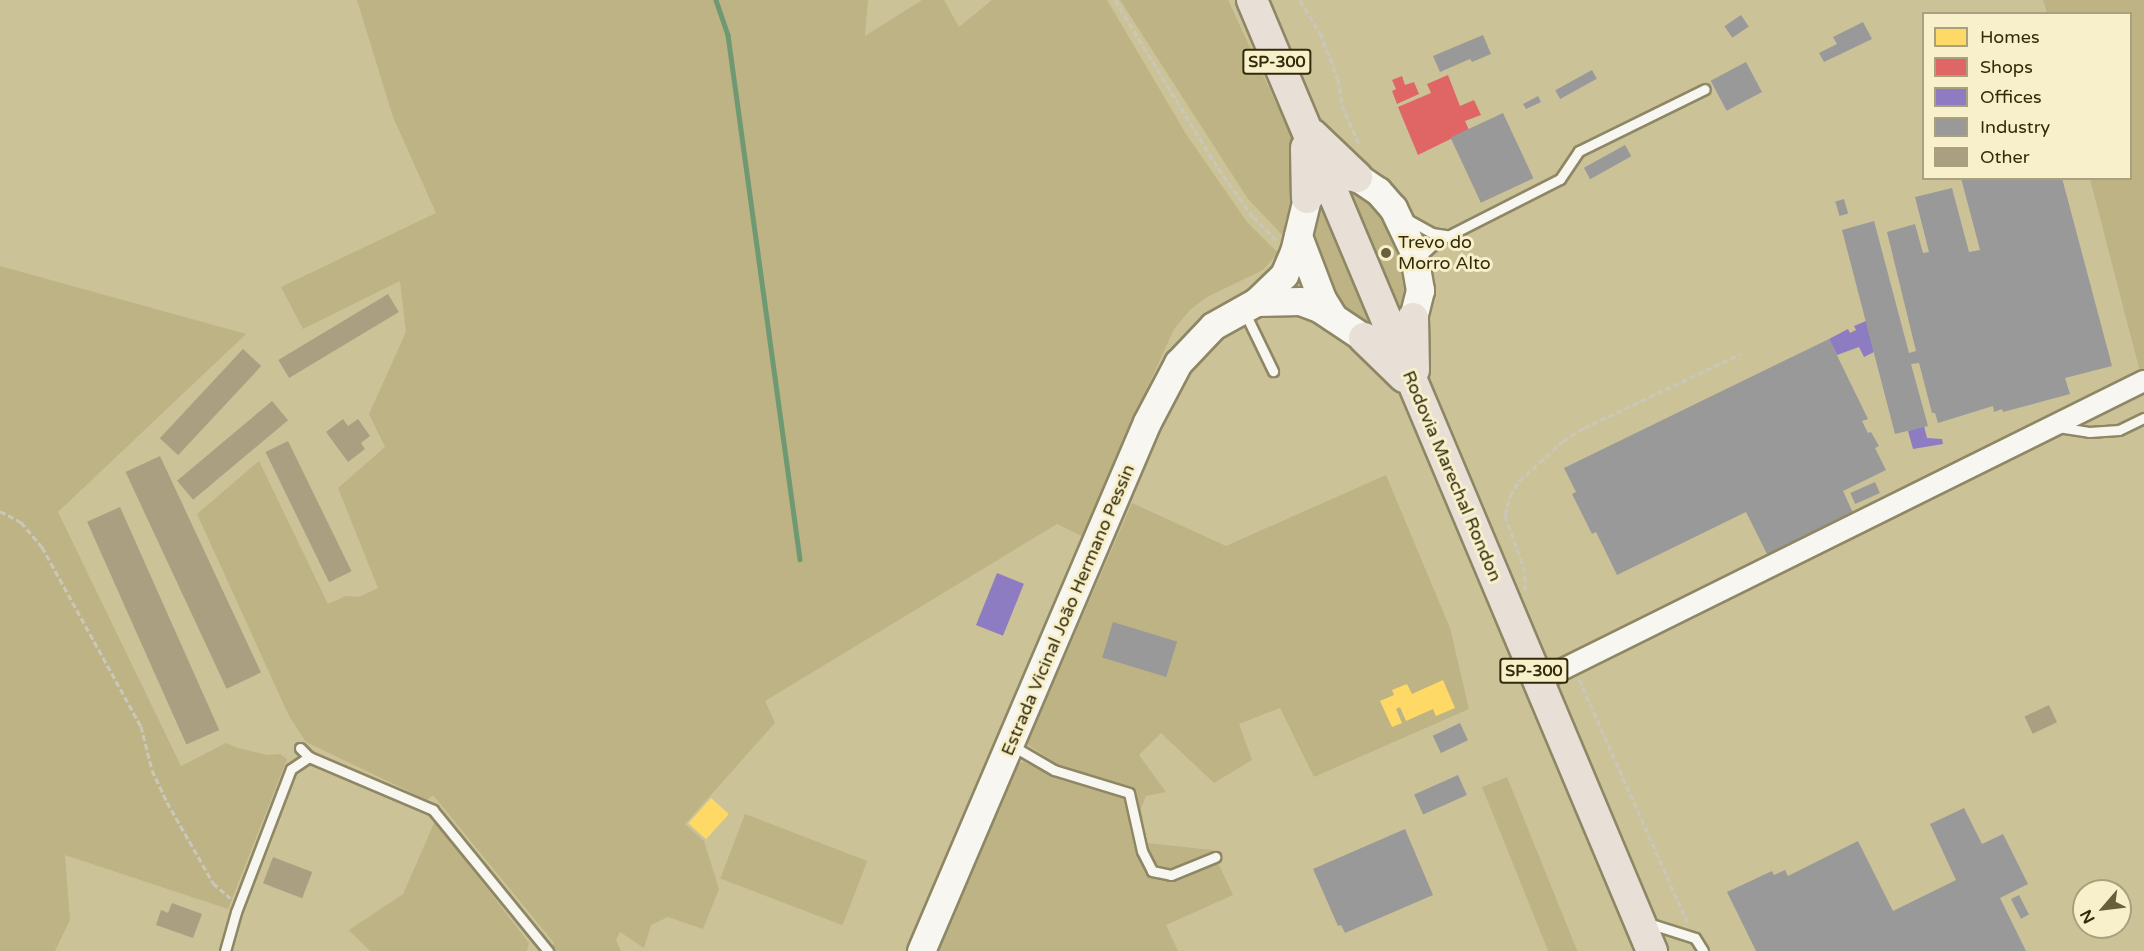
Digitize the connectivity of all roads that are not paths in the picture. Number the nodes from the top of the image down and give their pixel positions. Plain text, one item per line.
1 (1252, 0) edge
2 (1705, 89) dead end
3 (1303, 124) junction
4 (1359, 163) junction
5 (1317, 190) junction
6 (1397, 214) junction
7 (1450, 235) junction
8 (1296, 244) junction
9 (1416, 261) junction
10 (1249, 305) junction
11 (1334, 318) junction
12 (1390, 330) junction
13 (1273, 371) dead end
14 (2144, 381) edge
15 (2144, 418) edge
16 (2053, 427) junction
17 (1539, 681) junction
18 (1011, 746) junction
19 (300, 748) dead end
20 (309, 757) junction
21 (1215, 857) dead end
22 (1640, 921) junction
23 (544, 950) edge
24 (225, 951) edge
25 (921, 951) edge
26 (1652, 951) edge
27 (1703, 951) edge

1 - 3 main road, Rodovia Marechal Rondon / SP-300
2 - 7 lane
3 - 4 main road
3 - 5 main road, Rodovia Marechal Rondon / SP-300
4 - 5 main road
4 - 6 main road
5 - 8 main road, Estrada Vicinal João Hermano Pessin
5 - 12 main road, Rodovia Marechal Rondon / SP-300
6 - 7 lane
6 - 9 main road
7 - 9 lane
8 - 10 main road, Estrada Vicinal João Hermano Pessin
8 - 11 main road
9 - 12 main road
10 - 11 main road
10 - 13 lane
10 - 18 main road, Estrada Vicinal João Hermano Pessin
11 - 12 main road
12 - 17 main road, Rodovia Marechal Rondon / SP-300
14 - 16 street
15 - 16 lane
16 - 17 street
17 - 22 main road, Rodovia Marechal Rondon / SP-300
18 - 21 lane
18 - 25 main road, Estrada Vicinal João Hermano Pessin
19 - 20 lane
20 - 23 lane
20 - 24 lane
22 - 26 main road, Rodovia Marechal Rondon / SP-300
22 - 27 lane

